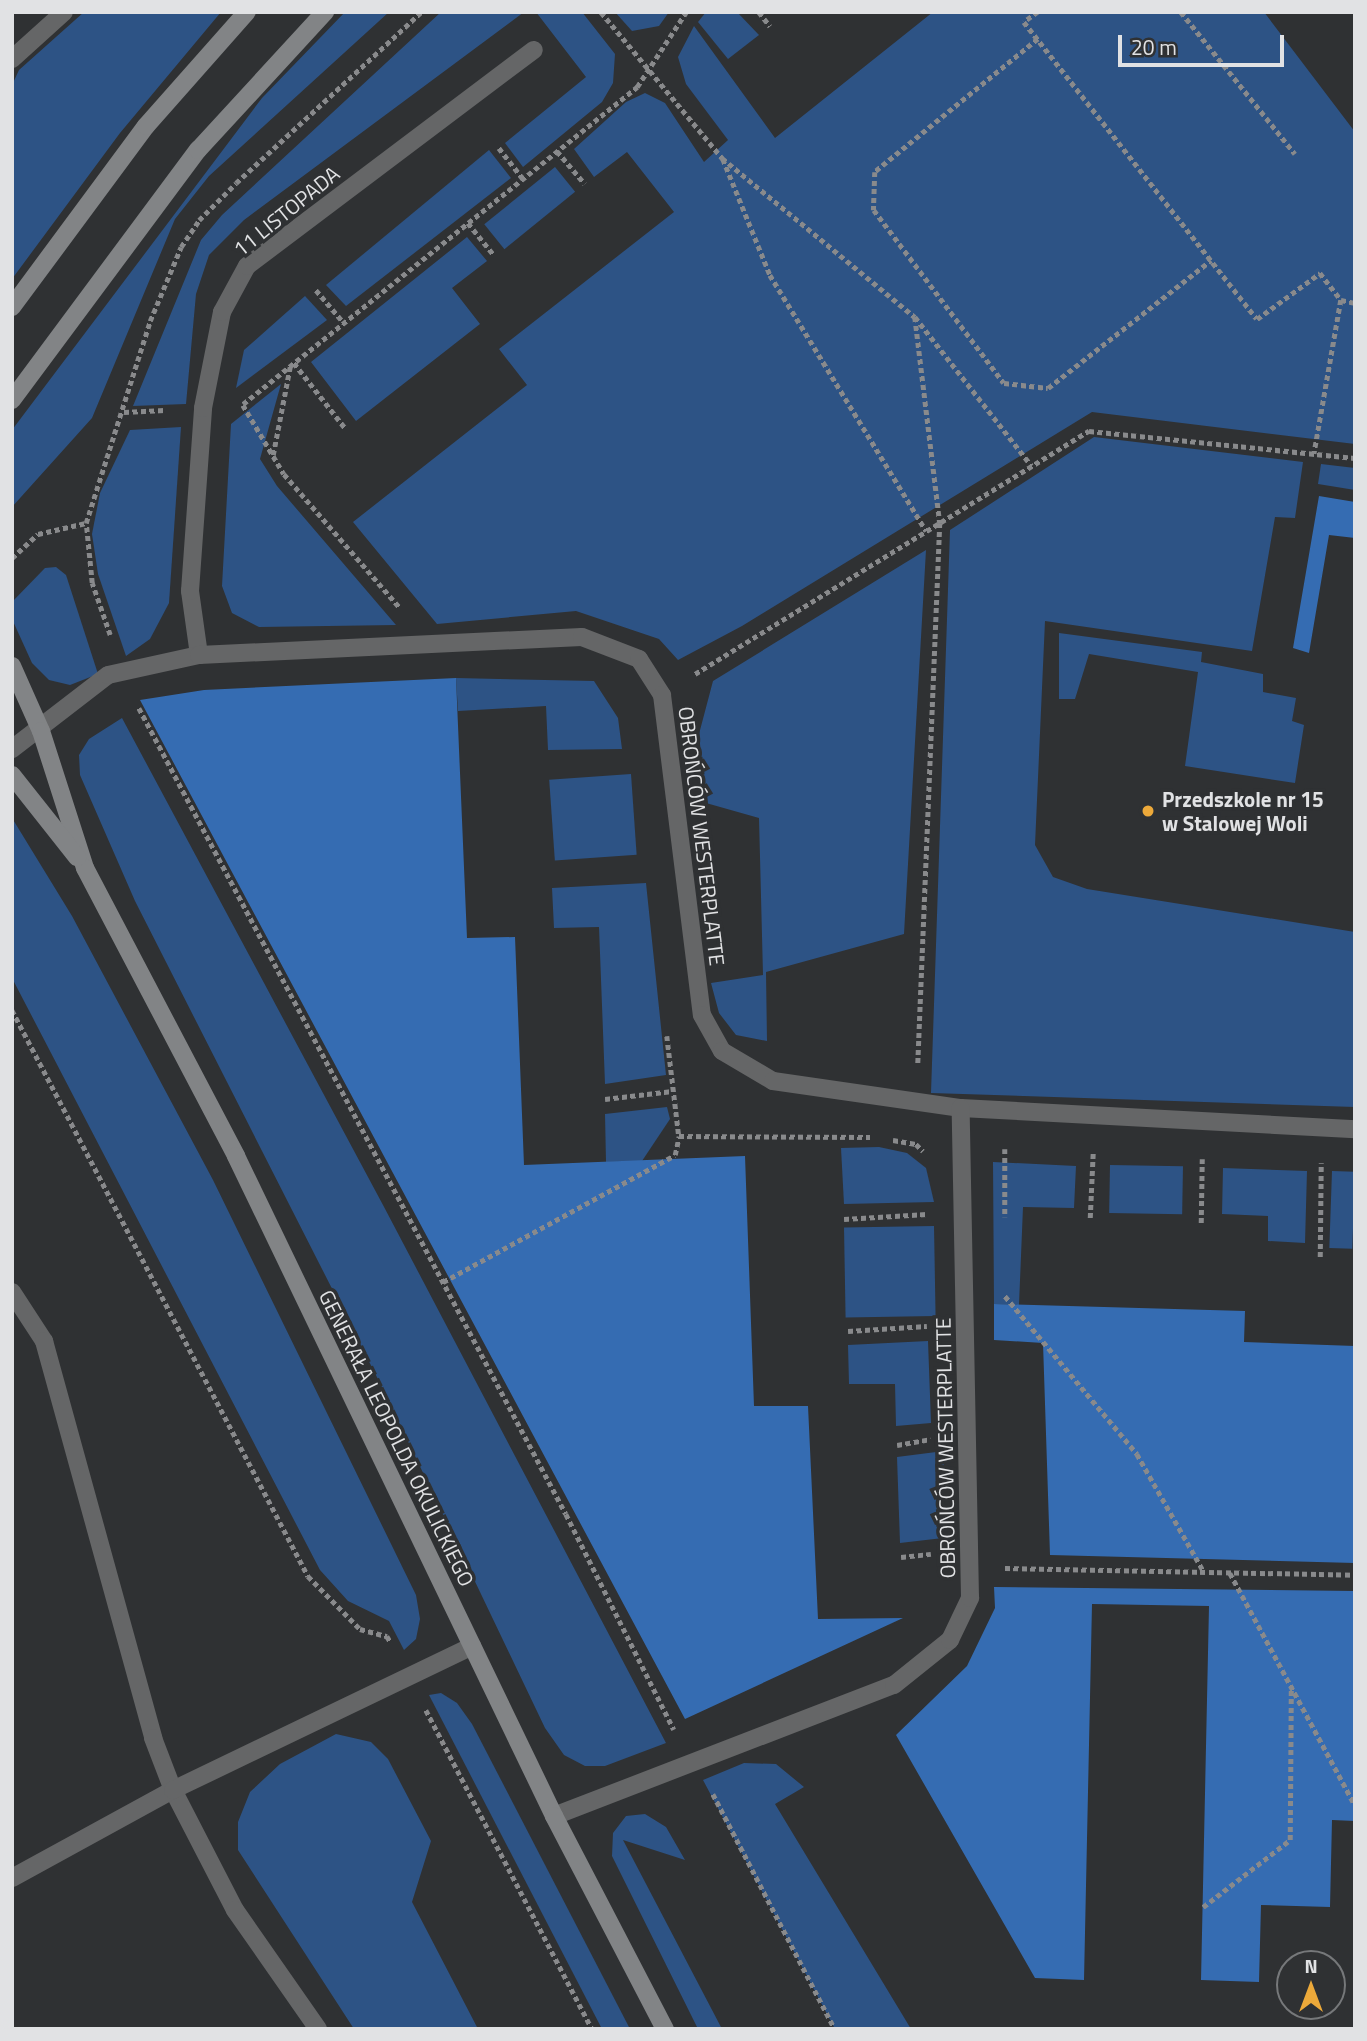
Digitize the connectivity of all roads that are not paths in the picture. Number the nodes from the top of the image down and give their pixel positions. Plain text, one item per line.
1 (64, 12) edge
2 (247, 12) edge
3 (325, 12) edge
4 (534, 50) dead end
5 (12, 59) edge
6 (12, 307) edge
7 (12, 400) edge
8 (199, 655) junction
9 (12, 666) edge
10 (41, 731) junction
11 (12, 749) edge
12 (12, 775) edge
13 (85, 868) junction
14 (961, 1108) junction
15 (1355, 1129) edge
16 (12, 1292) edge
17 (472, 1646) junction
18 (173, 1790) junction
19 (554, 1816) junction
20 (12, 1878) edge
21 (318, 2029) edge
22 (665, 2029) edge

1 - 5 street
2 - 6 street
3 - 7 street
4 - 8 street, 11 LISTOPADA
8 - 10 street, OBROŃCÓW WESTERPLATTE
8 - 14 street, OBROŃCÓW WESTERPLATTE
9 - 10 street, GENERAŁA LEOPOLDA OKULICKIEGO
10 - 11 street, OBROŃCÓW WESTERPLATTE
10 - 13 street, GENERAŁA LEOPOLDA OKULICKIEGO
12 - 13 street, GENERAŁA LEOPOLDA OKULICKIEGO
13 - 17 street, GENERAŁA LEOPOLDA OKULICKIEGO
14 - 15 street, OBROŃCÓW WESTERPLATTE
14 - 19 street, OBROŃCÓW WESTERPLATTE
16 - 18 street
17 - 18 street
17 - 19 street, GENERAŁA LEOPOLDA OKULICKIEGO
18 - 20 street
18 - 21 street
19 - 22 street, GENERAŁA LEOPOLDA OKULICKIEGO

